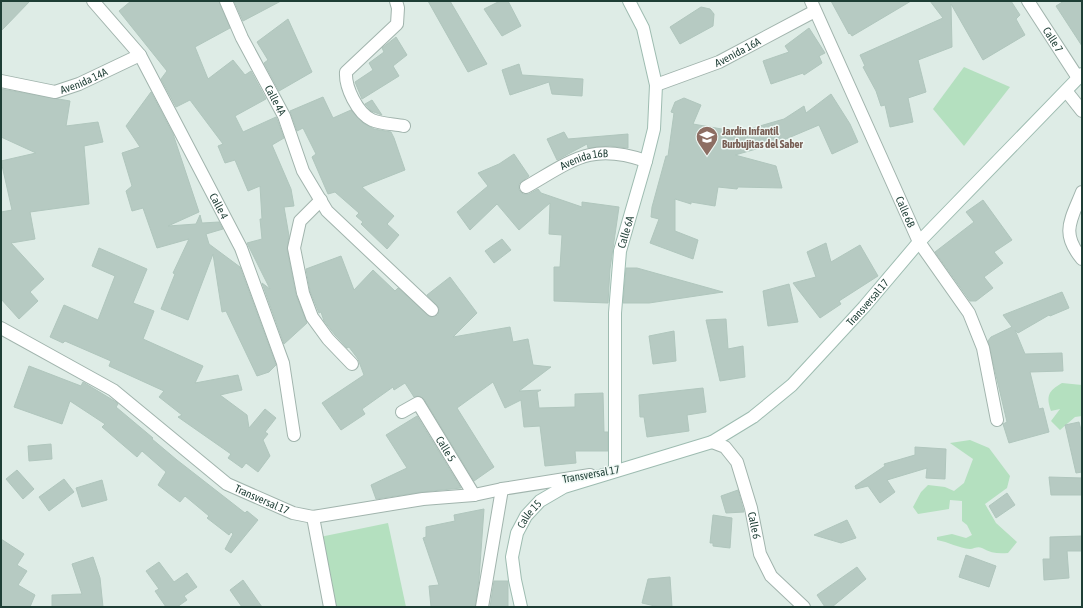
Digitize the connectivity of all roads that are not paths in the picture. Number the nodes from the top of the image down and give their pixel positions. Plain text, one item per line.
1 (93, 1) edge
2 (226, 1) edge
3 (396, 1) edge
4 (629, 1) edge
5 (1028, 1) edge
6 (813, 6) edge
7 (140, 55) junction
8 (1080, 76) edge
9 (1, 81) edge
10 (656, 85) junction
11 (1066, 92) junction
12 (1082, 111) edge
13 (404, 126) dead end
14 (646, 161) junction
15 (526, 186) dead end
16 (1082, 192) edge
17 (321, 200) junction
18 (919, 242) junction
19 (1082, 259) edge
20 (432, 310) dead end
21 (1, 328) edge
22 (352, 364) dead end
23 (402, 412) dead end
24 (997, 420) dead end
25 (294, 435) dead end
26 (712, 442) junction
27 (615, 471) junction
28 (502, 489) junction
29 (474, 495) junction
30 (313, 517) junction
31 (330, 607) edge
32 (482, 607) edge
33 (522, 607) edge
34 (804, 607) edge

1 - 7 street, Calle 4
2 - 17 street, Calle 4A
3 - 13 street
4 - 10 street, Calle 6A
5 - 8 street, Calle 7
6 - 10 street, Avenida 16A
6 - 18 street, Calle 6B
7 - 9 street, Avenida 14A
7 - 25 street, Calle 4
8 - 11 street, Transversal 17
10 - 14 street, Calle 6A
11 - 12 street
11 - 18 street, Transversal 17
14 - 15 street, Avenida 16B
14 - 27 street, Calle 6A
16 - 19 street
17 - 20 street, Calle 4A
17 - 22 street
18 - 24 street, Calle 6B
18 - 26 street, Transversal 17
21 - 30 street, Transversal 17
23 - 29 street, Calle 5
26 - 27 street, Transversal 17
26 - 34 street, Calle 6
27 - 28 street, Transversal 17
27 - 33 street, Calle 15
28 - 29 street, Transversal 17
28 - 32 street
29 - 30 street, Transversal 17
30 - 31 street

